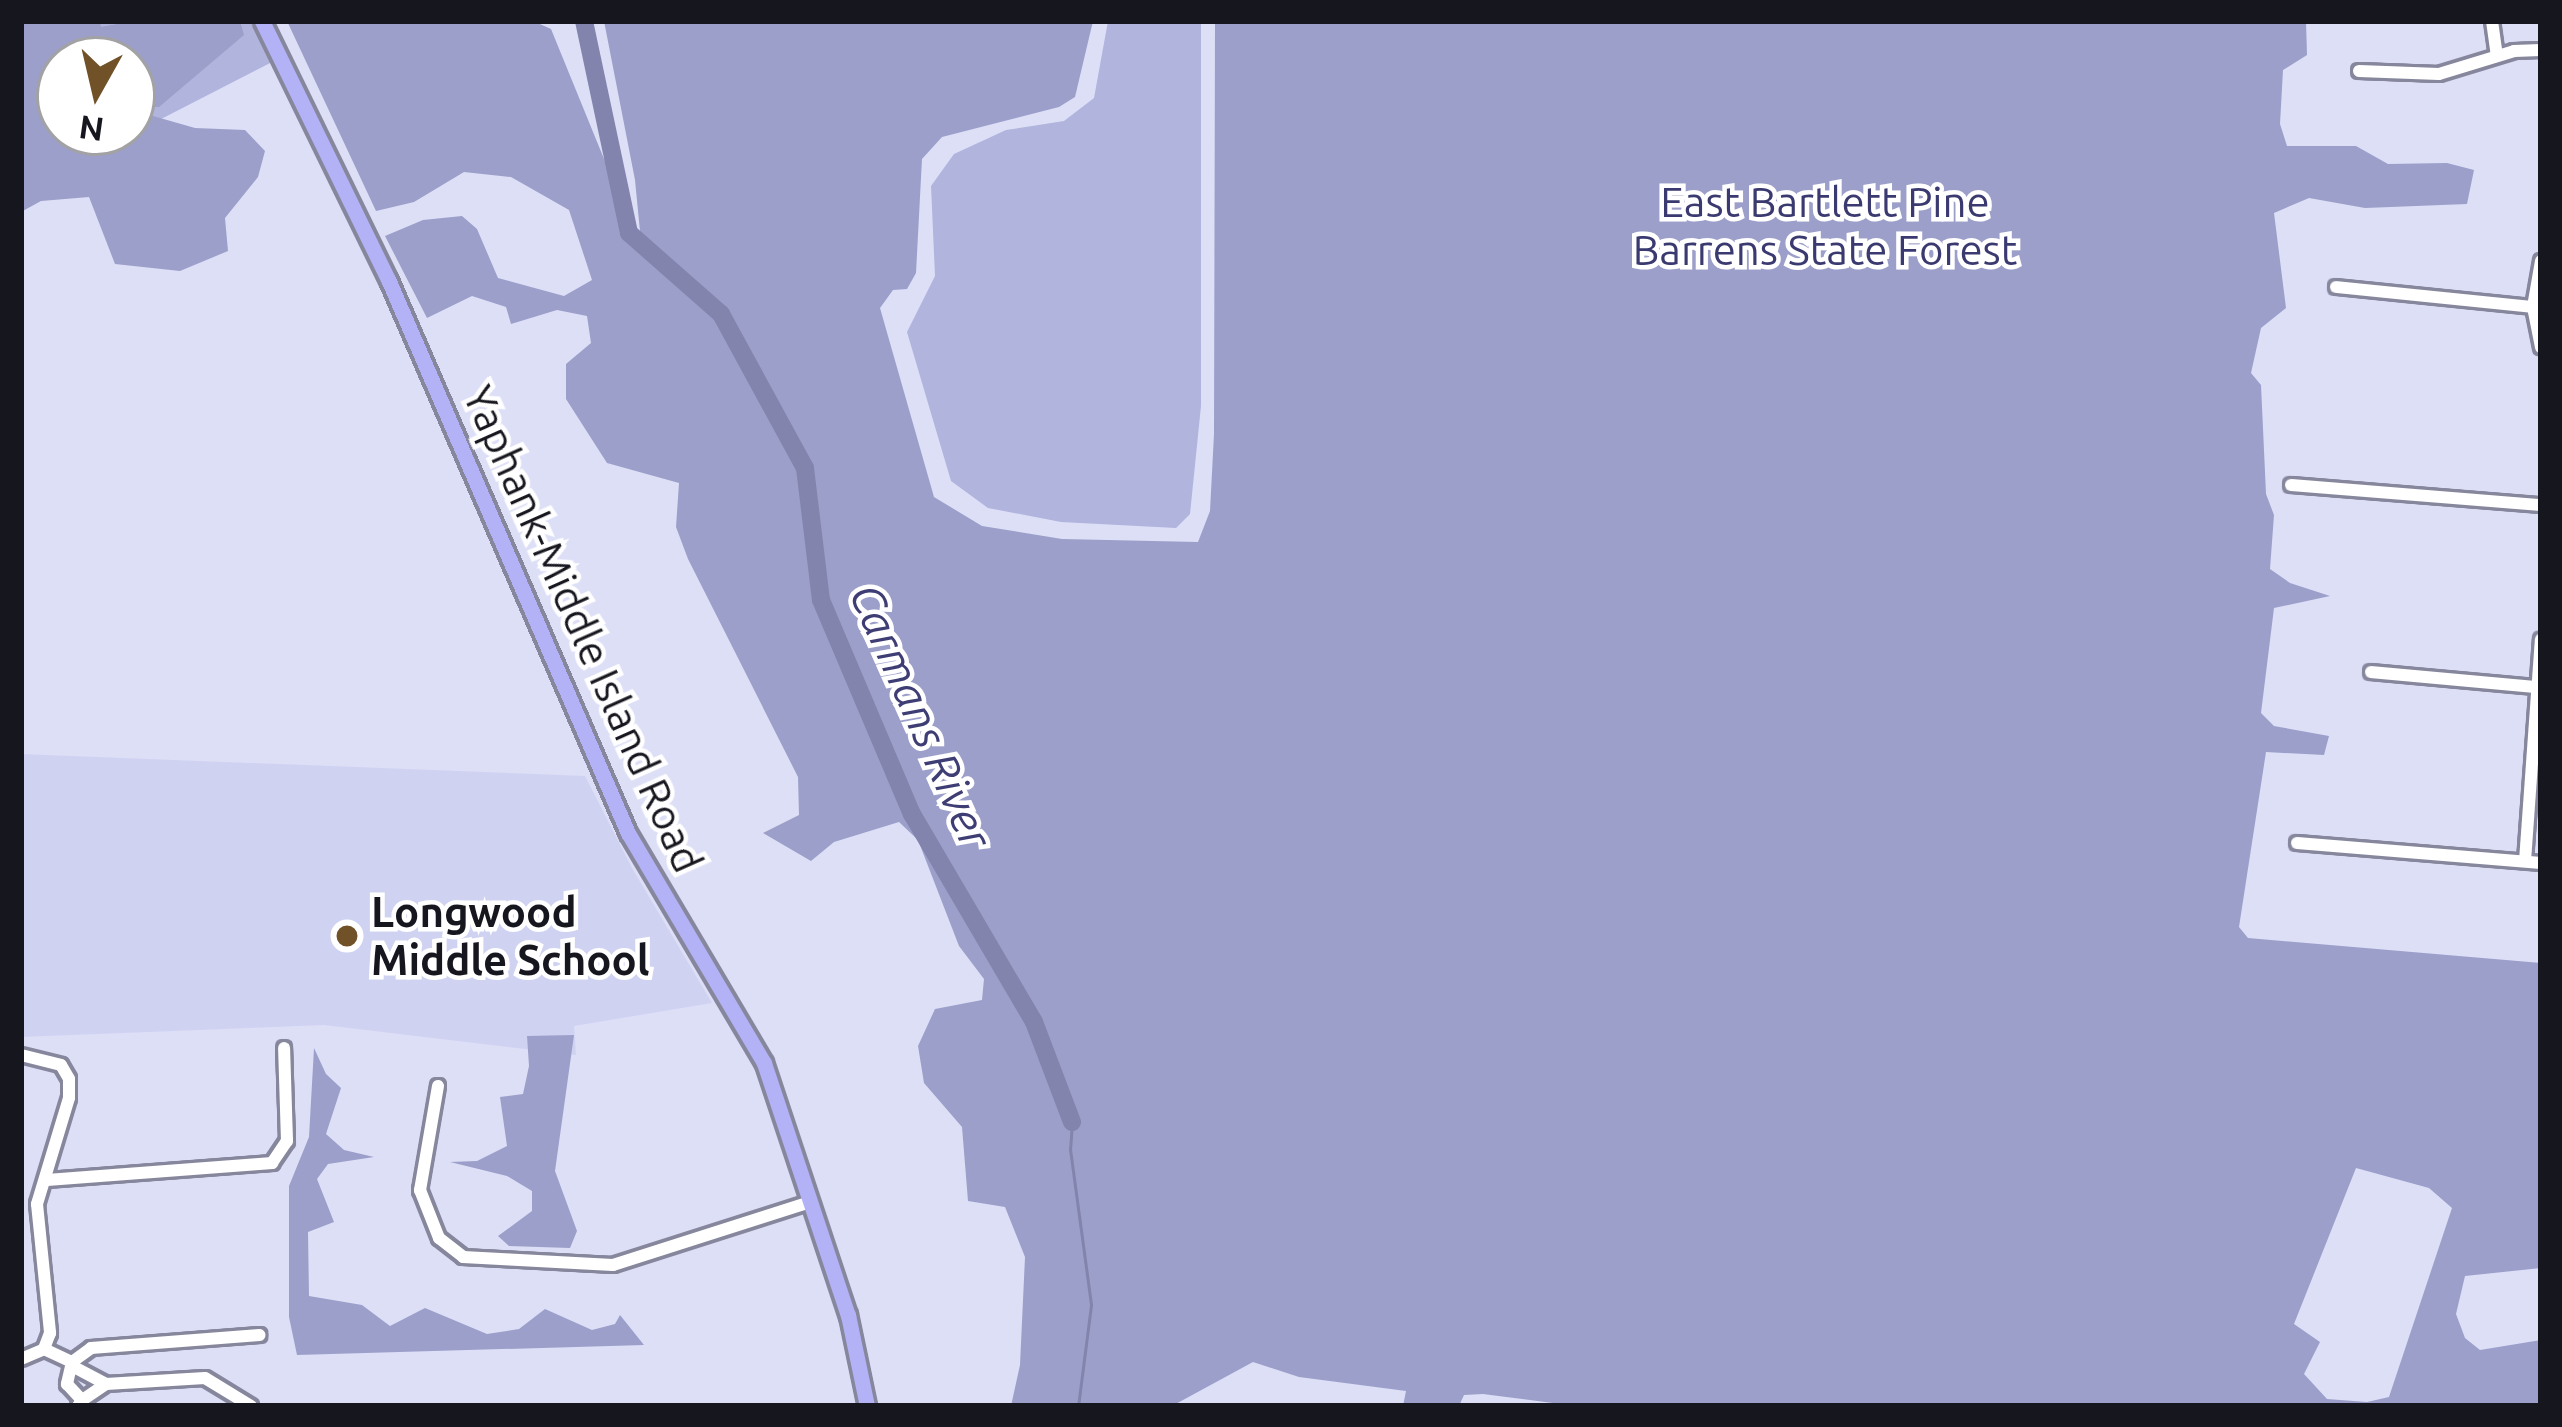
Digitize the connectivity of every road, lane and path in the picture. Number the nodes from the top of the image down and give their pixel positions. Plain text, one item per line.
1 (262, 21) edge
2 (2492, 21) edge
3 (2541, 50) edge
4 (2497, 55) junction
5 (2359, 71) dead end
6 (2541, 261) edge
7 (2336, 287) dead end
8 (2533, 307) junction
9 (2541, 347) edge
10 (2291, 485) dead end
11 (2541, 505) edge
12 (2541, 640) edge
13 (2371, 672) dead end
14 (2536, 687) junction
15 (2297, 843) dead end
16 (2525, 861) junction
17 (2541, 863) edge
18 (284, 1048) dead end
19 (21, 1055) edge
20 (439, 1086) dead end
21 (47, 1180) junction
22 (810, 1202) junction
23 (37, 1204) junction
24 (21, 1205) edge
25 (260, 1335) dead end
26 (44, 1348) junction
27 (21, 1359) edge
28 (73, 1364) junction
29 (106, 1384) junction
30 (80, 1403) edge
31 (251, 1406) edge
32 (867, 1406) edge

1 - 22 main road, Yaphank-Middle Island Road
2 - 4 street
3 - 4 street
4 - 5 street
6 - 8 street
7 - 8 street
8 - 9 street
10 - 11 street
12 - 14 street
13 - 14 street
14 - 16 street
15 - 16 street
16 - 17 street
18 - 21 street
19 - 21 street
20 - 22 street
21 - 23 street
22 - 32 main road, Yaphank-Middle Island Road
23 - 24 street
23 - 26 street
25 - 28 street
26 - 27 street
26 - 28 street
28 - 29 street
28 - 30 street
29 - 30 street
29 - 31 street

